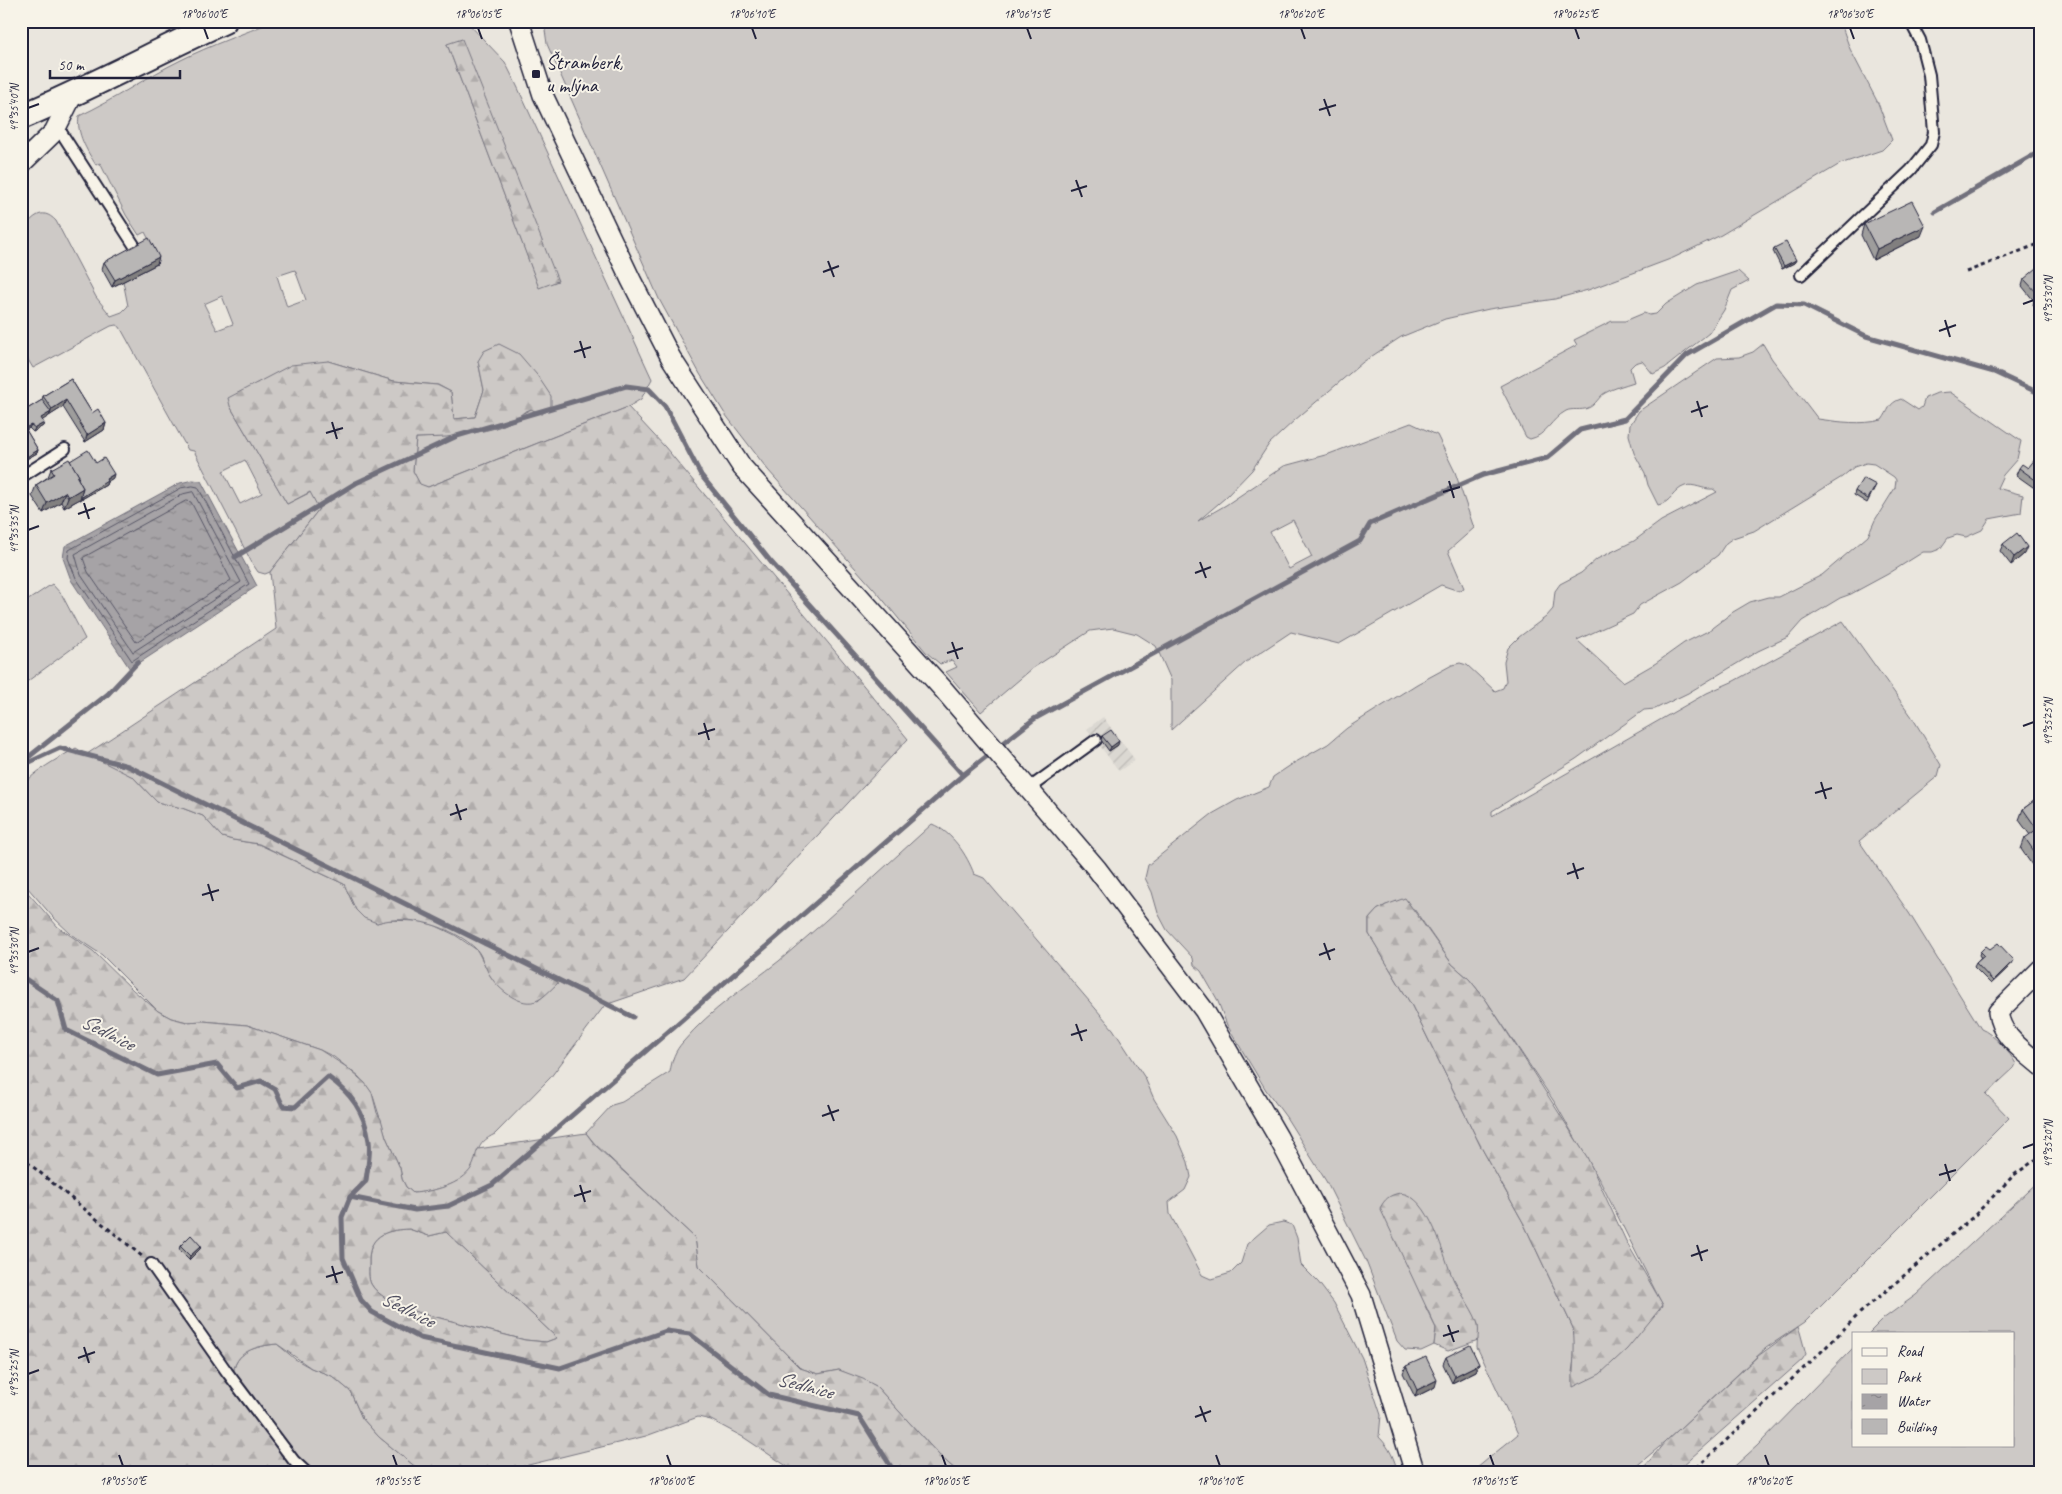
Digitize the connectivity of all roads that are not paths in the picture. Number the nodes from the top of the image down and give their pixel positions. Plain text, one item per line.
1 (224, 21) edge
2 (519, 21) edge
3 (1910, 21) edge
4 (72, 96) junction
5 (21, 117) edge
6 (57, 126) junction
7 (21, 164) edge
8 (136, 248) edge
9 (1801, 275) dead end
10 (65, 449) dead end
11 (21, 477) edge
12 (1096, 740) dead end
13 (1028, 788) junction
14 (2041, 969) edge
15 (2041, 1066) edge
16 (151, 1264) road end
17 (307, 1473) edge
18 (1416, 1473) edge

1 - 4 street
2 - 13 street
3 - 9 lane
4 - 5 street
4 - 6 street
6 - 7 street
6 - 8 lane
10 - 11 lane
12 - 13 lane
13 - 18 street
14 - 15 street
16 - 17 lane

